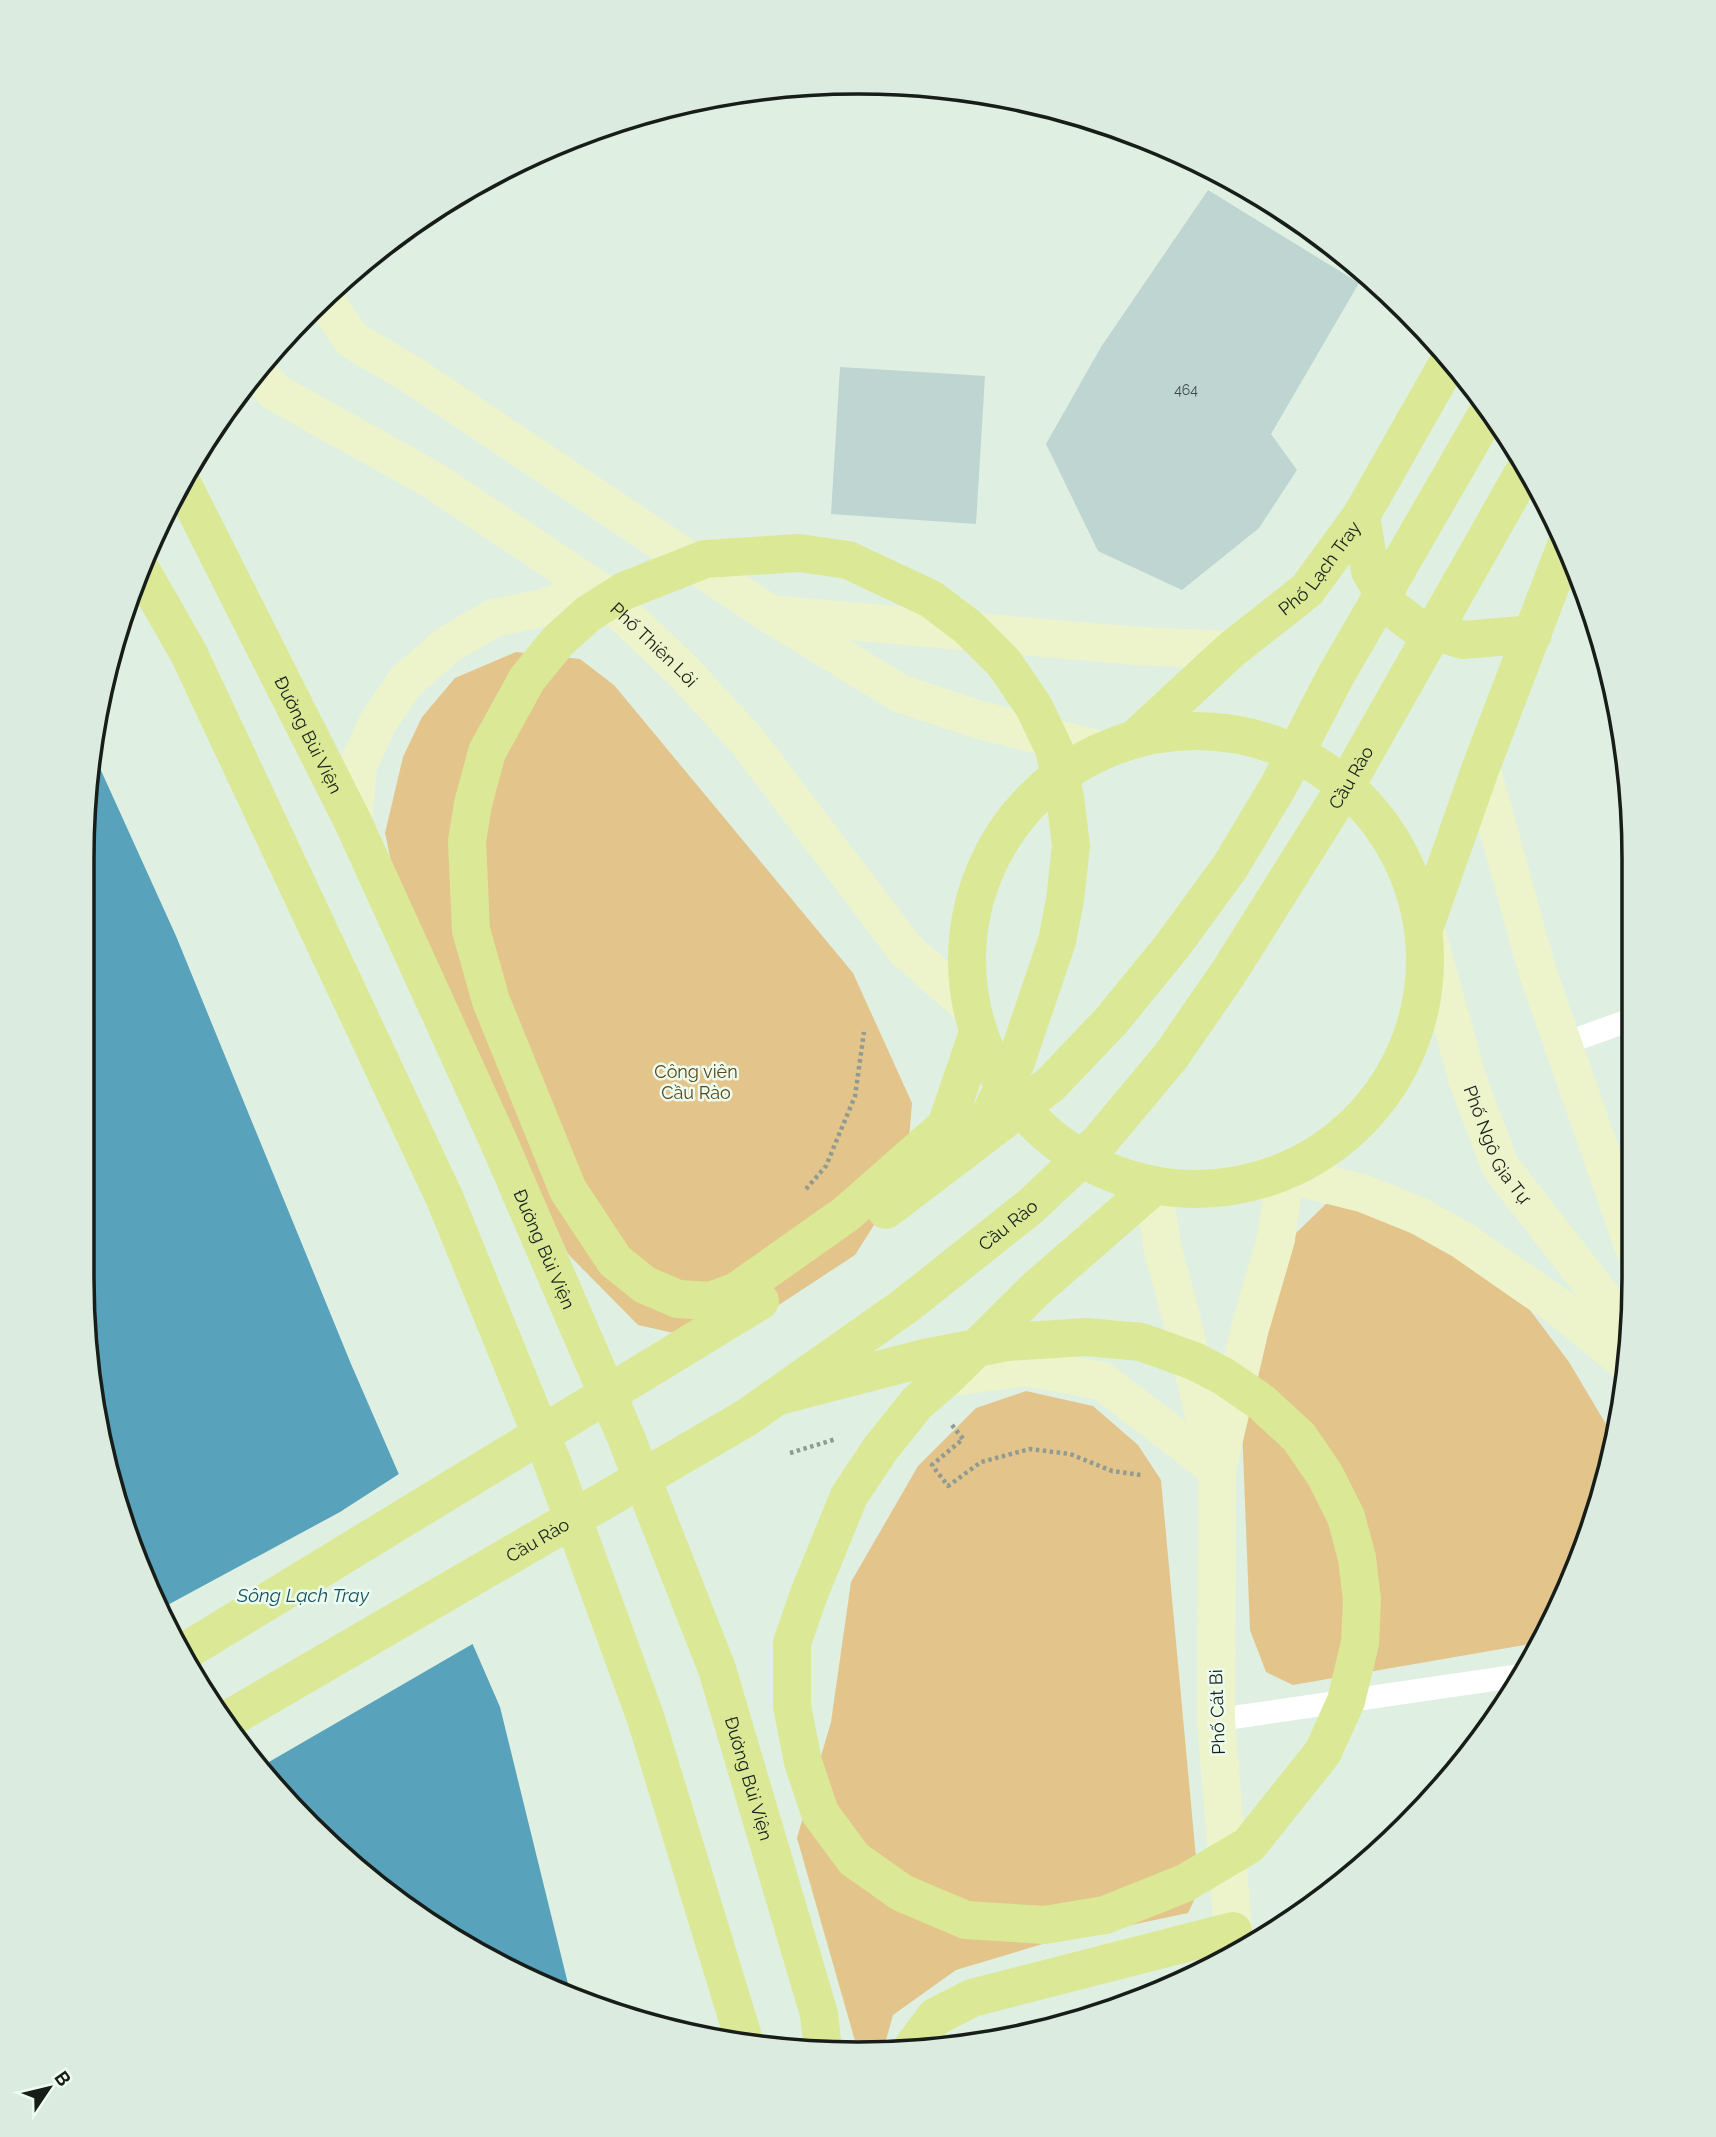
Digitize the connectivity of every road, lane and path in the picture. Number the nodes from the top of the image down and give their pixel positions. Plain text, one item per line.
1 (330, 307) edge
2 (314, 322) edge
3 (352, 340) junction
4 (1444, 369) edge
5 (261, 381) edge
6 (1483, 420) edge
7 (1520, 478) edge
8 (187, 494) edge
9 (1361, 516) junction
10 (1560, 560) edge
11 (147, 581) edge
12 (598, 590) junction
13 (770, 614) junction
14 (1533, 634) junction
15 (1231, 650) junction
16 (1138, 736) junction
17 (1100, 750) junction
18 (1481, 767) junction
19 (353, 822) junction
20 (1425, 926) junction
21 (975, 1020) junction
22 (1622, 1023) edge
23 (864, 1032) dead end
24 (1563, 1044) junction
25 (978, 1139) junction
26 (1285, 1174) junction
27 (1153, 1187) junction
28 (801, 1194) dead end
29 (1622, 1214) edge
30 (1620, 1321) edge
31 (1617, 1355) edge
32 (946, 1378) junction
33 (782, 1395) junction
34 (932, 1411) junction
35 (839, 1438) dead end
36 (790, 1453) dead end
37 (1216, 1469) junction
38 (1141, 1475) dead end
39 (190, 1648) edge
40 (1509, 1677) edge
41 (233, 1717) edge
42 (1216, 1720) junction
43 (1235, 1943) edge
44 (742, 2033) edge
45 (918, 2040) edge
46 (822, 2041) edge

1 - 3 main road
2 - 3 main road
3 - 13 main road
4 - 9 main road, Phố Lạch Tray
5 - 12 main road, Phố Thiên Lôi
6 - 25 main road
7 - 33 main road, Cầu Rào
8 - 19 main road, Đường Bùi Viện
9 - 14 main road
9 - 15 main road, Phố Lạch Tray
10 - 14 main road
11 - 44 main road
12 - 19 main road
12 - 21 main road, Phố Thiên Lôi
13 - 15 main road
13 - 17 main road
14 - 18 main road
15 - 16 main road, Phố Lạch Tray
16 - 17 main road
16 - 20 main road
17 - 21 main road
18 - 20 main road
18 - 24 main road
19 - 46 main road, Đường Bùi Viện
20 - 26 main road
20 - 30 main road, Phố Ngô Gia Tự
21 - 25 main road
21 - 27 main road
22 - 24 lane
23 - 28 path
24 - 29 main road
25 - 39 main road
26 - 27 main road
26 - 31 main road
26 - 37 main road, Phố Cát Bi
27 - 32 main road
27 - 37 main road, Phố Cát Bi
32 - 34 main road
32 - 37 main road
33 - 34 main road
33 - 41 main road, Cầu Rào
34 - 38 path
35 - 36 path
37 - 42 main road, Phố Cát Bi
40 - 42 lane
42 - 43 main road, Phố Cát Bi
43 - 45 main road

